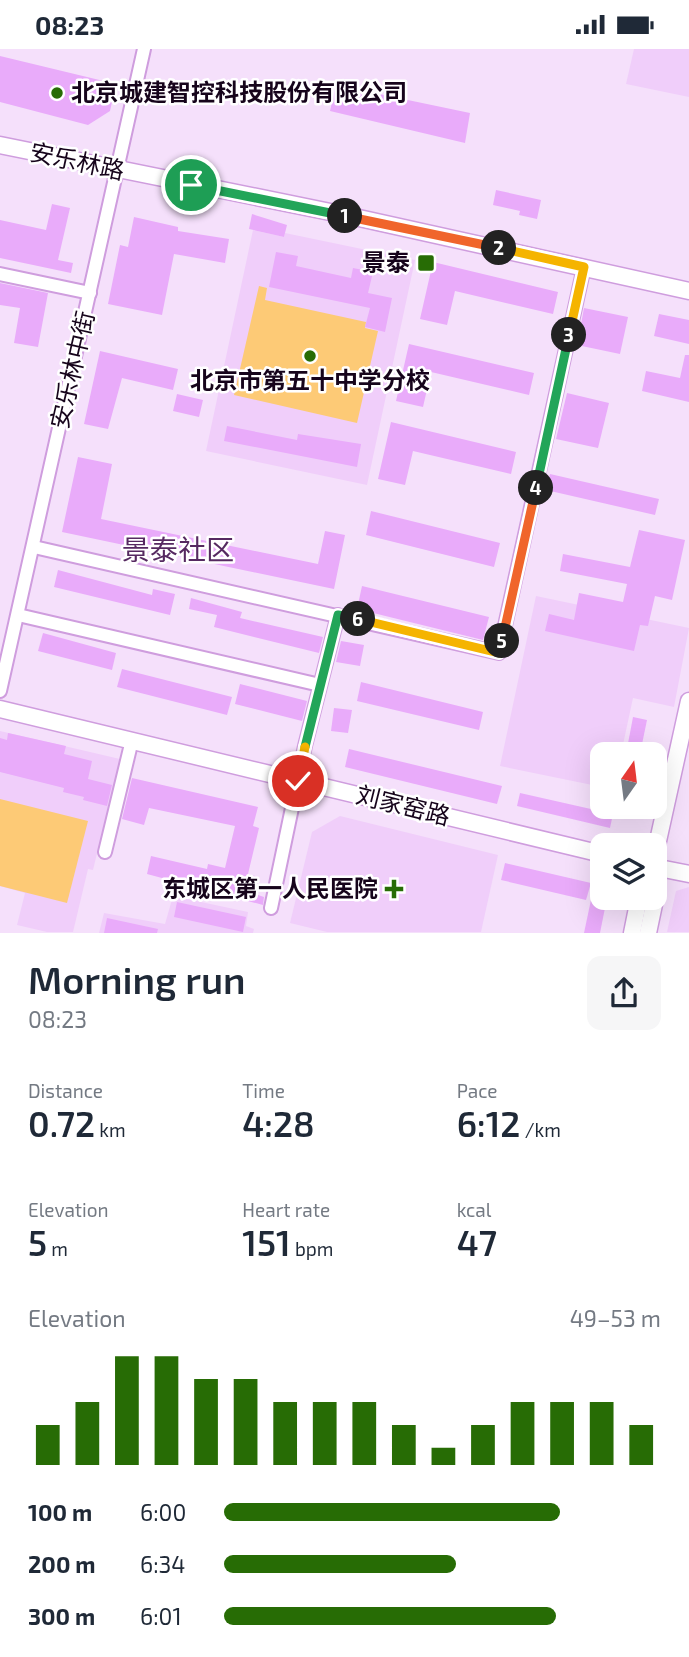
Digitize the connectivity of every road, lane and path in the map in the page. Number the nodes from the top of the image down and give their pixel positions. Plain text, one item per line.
1 (144, 49) edge
2 (0, 145) edge
3 (117, 170) junction
4 (584, 267) junction
5 (0, 274) edge
6 (689, 291) edge
7 (90, 293) junction
8 (33, 547) junction
9 (18, 615) junction
10 (338, 615) junction
11 (320, 685) junction
12 (0, 691) edge
13 (689, 701) edge
14 (0, 709) edge
15 (132, 740) junction
16 (298, 781) junction
17 (660, 833) edge
18 (590, 851) edge
19 (105, 852) dead end
20 (667, 870) edge
21 (689, 874) edge
22 (271, 908) dead end
23 (637, 910) edge
24 (652, 910) edge
25 (632, 933) edge
26 (648, 933) edge

1 - 3 street, 安乐林中街
2 - 3 street, 安乐林路
3 - 4 street, 安乐林路
3 - 7 street, 安乐林中街
4 - 6 street, 安乐林路
4 - 10 street
5 - 7 street
7 - 8 street, 安乐林中街
8 - 9 street, 安乐林中街
8 - 10 street
9 - 11 street
9 - 12 street, 安乐林中街
10 - 11 street
11 - 16 street
13 - 17 street
14 - 15 street, 刘家窑路
15 - 16 street, 刘家窑路
15 - 19 street
16 - 18 street, 刘家窑路
16 - 22 street
20 - 21 street
23 - 25 street
24 - 26 street

